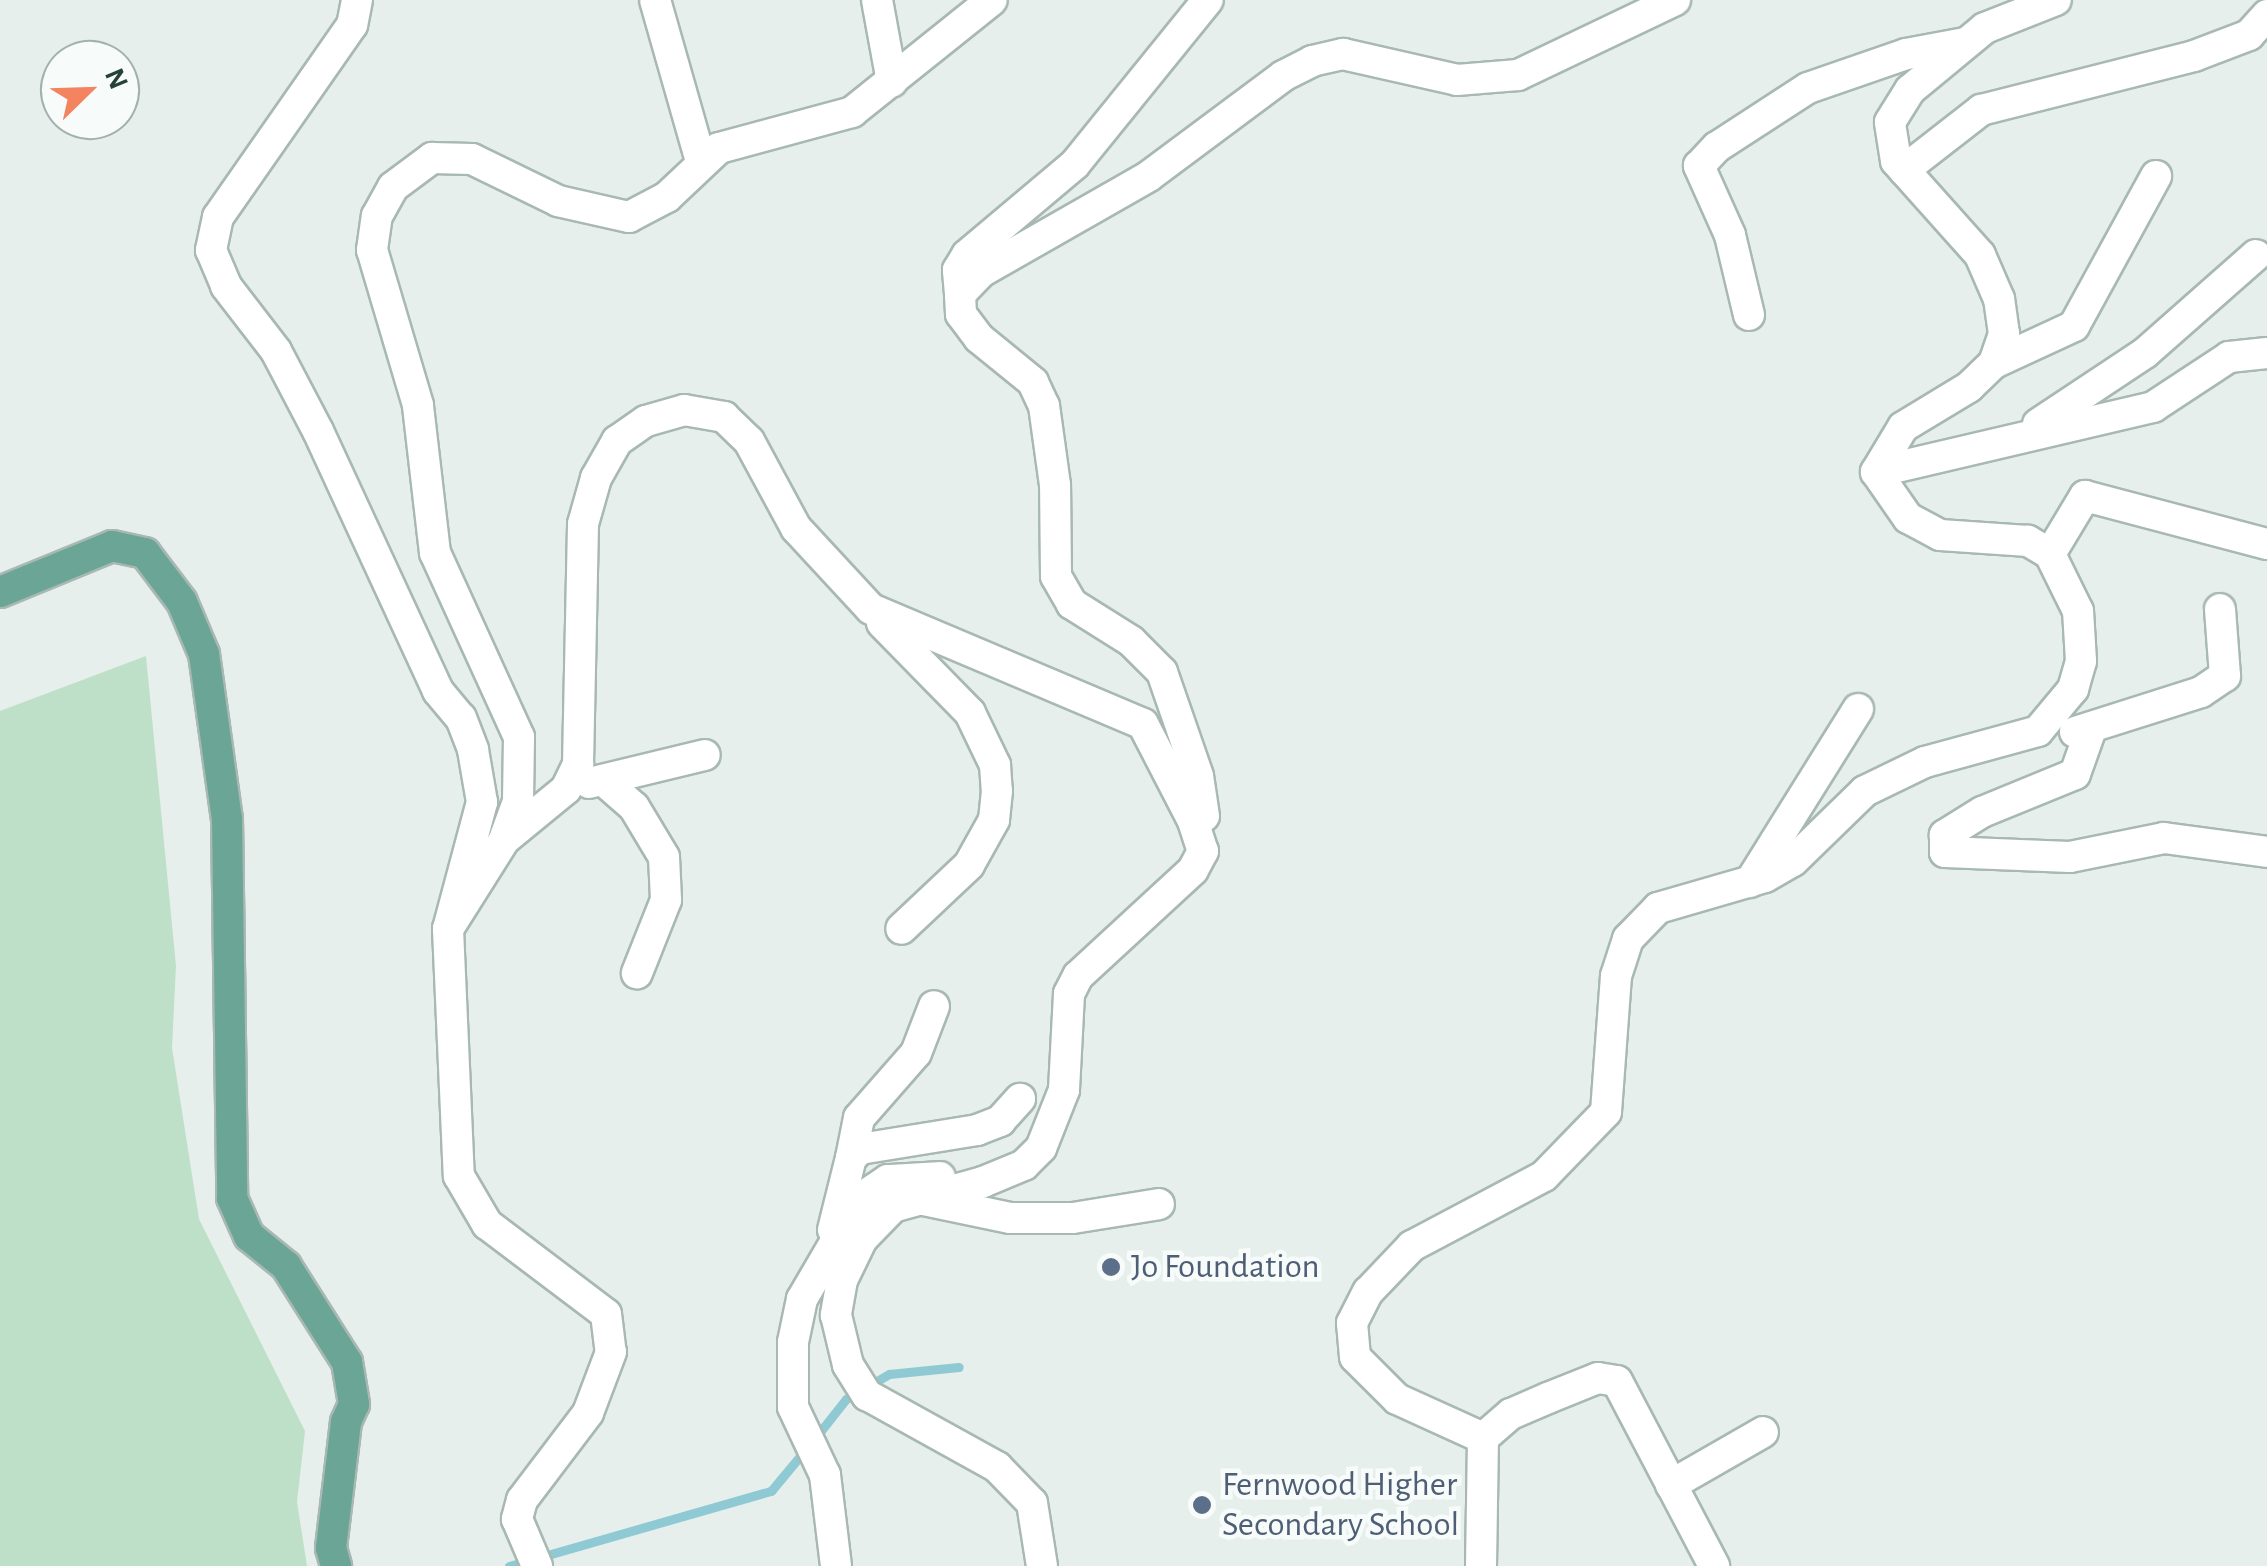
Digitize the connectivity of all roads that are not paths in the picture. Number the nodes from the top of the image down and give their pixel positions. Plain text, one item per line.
1 (358, 0) edge
2 (655, 0) edge
3 (877, 0) edge
4 (992, 0) edge
5 (1208, 0) edge
6 (1675, 0) edge
7 (2056, 0) edge
8 (2266, 20) edge
9 (1968, 42) junction
10 (892, 82) junction
11 (702, 162) junction
12 (1904, 170) junction
13 (2156, 176) dead end
14 (2256, 255) dead end
15 (960, 294) junction
16 (1749, 314) dead end
17 (2267, 353) edge
18 (1994, 362) junction
19 (2006, 445) junction
20 (1876, 472) junction
21 (2267, 544) edge
22 (2050, 554) junction
23 (0, 592) edge
24 (871, 609) junction
25 (2220, 609) dead end
26 (1858, 708) dead end
27 (2091, 729) junction
28 (2012, 740) junction
29 (705, 755) dead end
30 (604, 780) junction
31 (566, 788) junction
32 (504, 840) junction
33 (1202, 851) junction
34 (2267, 852) edge
35 (1750, 882) junction
36 (448, 929) junction
37 (901, 929) dead end
38 (637, 973) dead end
39 (934, 1006) dead end
40 (1020, 1099) dead end
41 (851, 1158) junction
42 (983, 1182) junction
43 (912, 1197) junction
44 (1159, 1204) dead end
45 (829, 1247) junction
46 (1763, 1432) dead end
47 (1483, 1438) junction
48 (1671, 1486) junction
49 (336, 1566) edge
50 (537, 1566) edge
51 (836, 1566) edge
52 (1042, 1566) edge
53 (1481, 1566) edge
54 (1714, 1566) edge

1 - 36 street
2 - 11 street
3 - 10 street
4 - 10 street
5 - 15 street
6 - 15 street
7 - 9 street
8 - 12 street
9 - 12 street
9 - 16 street
10 - 11 street
11 - 32 street
12 - 18 street
13 - 18 street
14 - 19 street
15 - 33 street
17 - 19 street
18 - 20 street
19 - 20 street
20 - 22 street
21 - 22 street
22 - 28 street
23 - 49 main road
24 - 31 street
24 - 33 street
24 - 37 street
25 - 27 street
26 - 35 street
27 - 28 street
27 - 34 street
28 - 35 street
29 - 30 street
30 - 31 street
30 - 38 street
31 - 32 street
32 - 36 street
33 - 42 street
35 - 47 street
36 - 50 street
39 - 41 street
40 - 41 street
41 - 45 street
42 - 43 street
42 - 45 street
43 - 44 street
43 - 52 street
45 - 51 street
46 - 48 street
47 - 48 street
47 - 53 street
48 - 54 street

